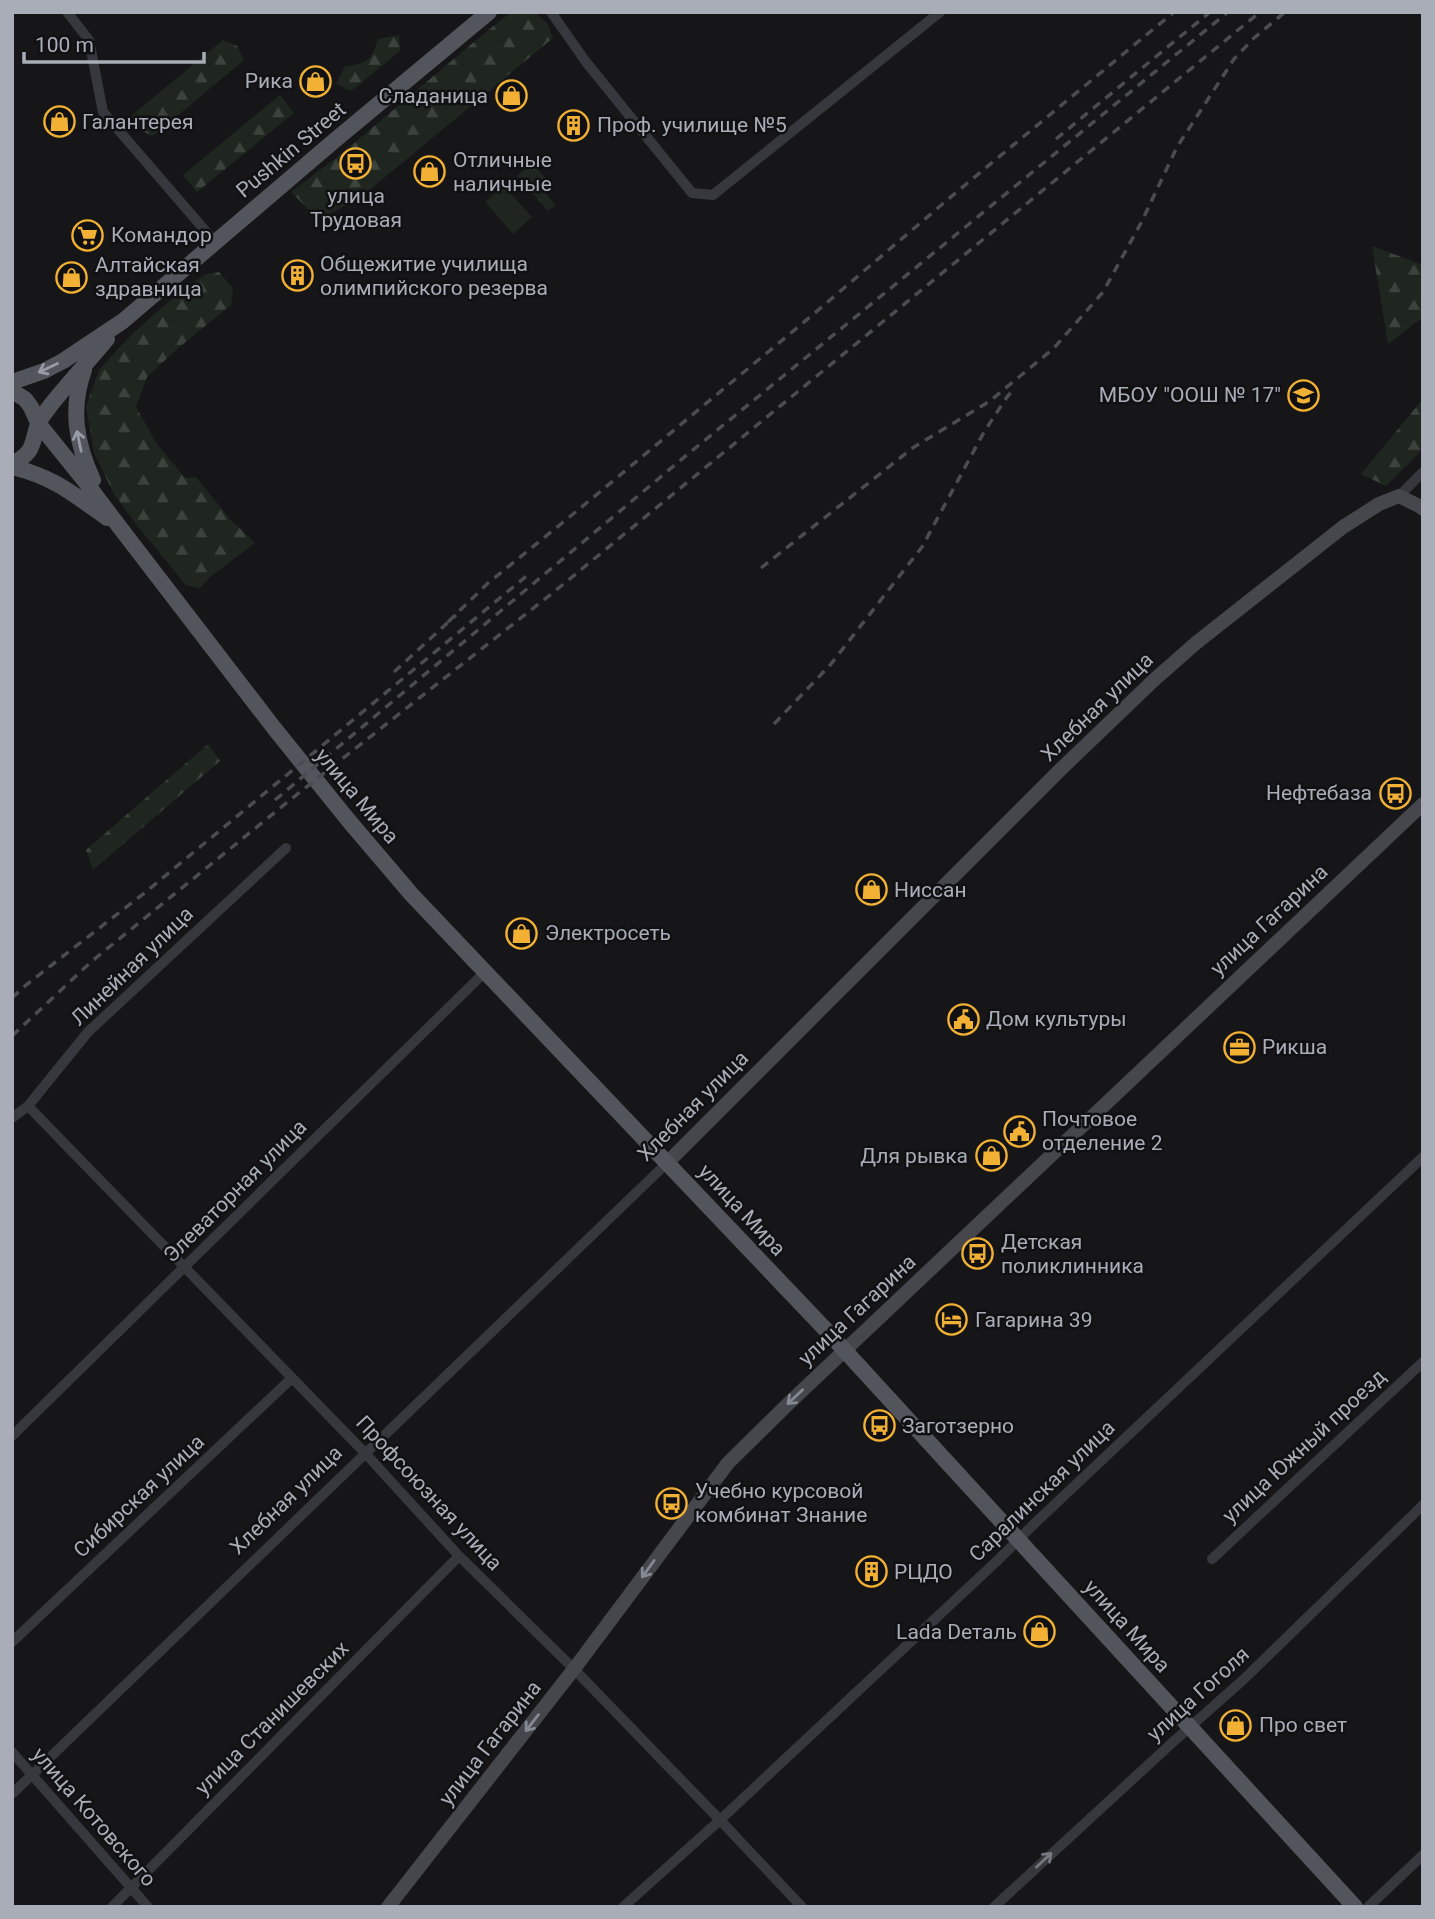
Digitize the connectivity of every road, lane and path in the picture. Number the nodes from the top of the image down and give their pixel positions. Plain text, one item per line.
1 (67, 12) edge
2 (489, 12) edge
3 (551, 12) edge
4 (940, 12) edge
5 (215, 242) junction
6 (123, 321) junction
7 (86, 363) junction
8 (12, 382) edge
9 (12, 391) edge
10 (38, 423) junction
11 (12, 466) edge
12 (1423, 472) edge
13 (1399, 496) junction
14 (1423, 509) edge
15 (117, 526) junction
16 (1423, 804) edge
17 (286, 848) dead end
18 (485, 972) junction
19 (27, 1107) junction
20 (12, 1118) edge
21 (1423, 1157) edge
22 (668, 1162) junction
23 (185, 1268) junction
24 (845, 1350) junction
25 (1423, 1362) edge
26 (292, 1378) junction
27 (12, 1436) edge
28 (365, 1453) junction
29 (1423, 1505) edge
30 (1019, 1539) junction
31 (459, 1556) junction
32 (1212, 1559) dead end
33 (12, 1642) edge
34 (574, 1670) junction
35 (1190, 1727) junction
36 (12, 1752) edge
37 (32, 1775) junction
38 (12, 1794) edge
39 (720, 1820) junction
40 (1423, 1855) edge
41 (131, 1888) junction
42 (112, 1907) edge
43 (148, 1907) edge
44 (388, 1907) edge
45 (623, 1907) edge
46 (802, 1907) edge
47 (994, 1907) edge
48 (1355, 1907) edge
49 (1368, 1907) edge

1 - 5 street
2 - 5 main road, Pushkin Street
3 - 4 street
5 - 6 main road, Pushkin Street
6 - 7 main road
6 -> 8 main road
7 - 10 main road
15 -> 7 main road
9 - 10 main road
10 - 11 main road
10 - 15 main road
11 - 15 main road
12 - 13 street, Хлебная улица
13 - 14 street
13 - 22 street, Хлебная улица
15 - 18 main road, улица Мира
16 - 24 street, улица Гагарина
17 - 19 street, Линейная улица
18 - 22 main road, улица Мира
18 - 23 street, Элеваторная улица
19 - 20 street, Линейная улица
19 - 23 street, Профсоюзная улица
21 - 30 street, Саралинская улица
22 - 24 main road, улица Мира
22 - 28 street, Хлебная улица
23 - 26 street, Профсоюзная улица
23 - 27 street, Элеваторная улица
24 - 30 main road, улица Мира
24 -> 34 street, улица Гагарина
25 - 32 street, улица Южный проезд
26 - 28 street, Профсоюзная улица
26 - 33 street, Сибирская улица
28 - 31 street, Профсоюзная улица
28 - 37 street, Хлебная улица
29 - 35 street, улица Гоголя
30 - 35 main road, улица Мира
30 - 39 street, Саралинская улица
31 - 34 street, Профсоюзная улица
31 - 41 street, улица Станишевских
34 - 39 street, Профсоюзная улица
34 -> 44 street, улица Гагарина
47 -> 35 street, улица Гоголя
35 - 48 main road, улица Мира
36 - 37 street, улица Котовского
37 - 38 street, Хлебная улица
37 - 41 street, улица Котовского
39 - 45 street, Саралинская улица
39 - 46 street, Профсоюзная улица
40 - 49 street
41 - 42 street, улица Станишевских
41 - 43 street, улица Котовского

